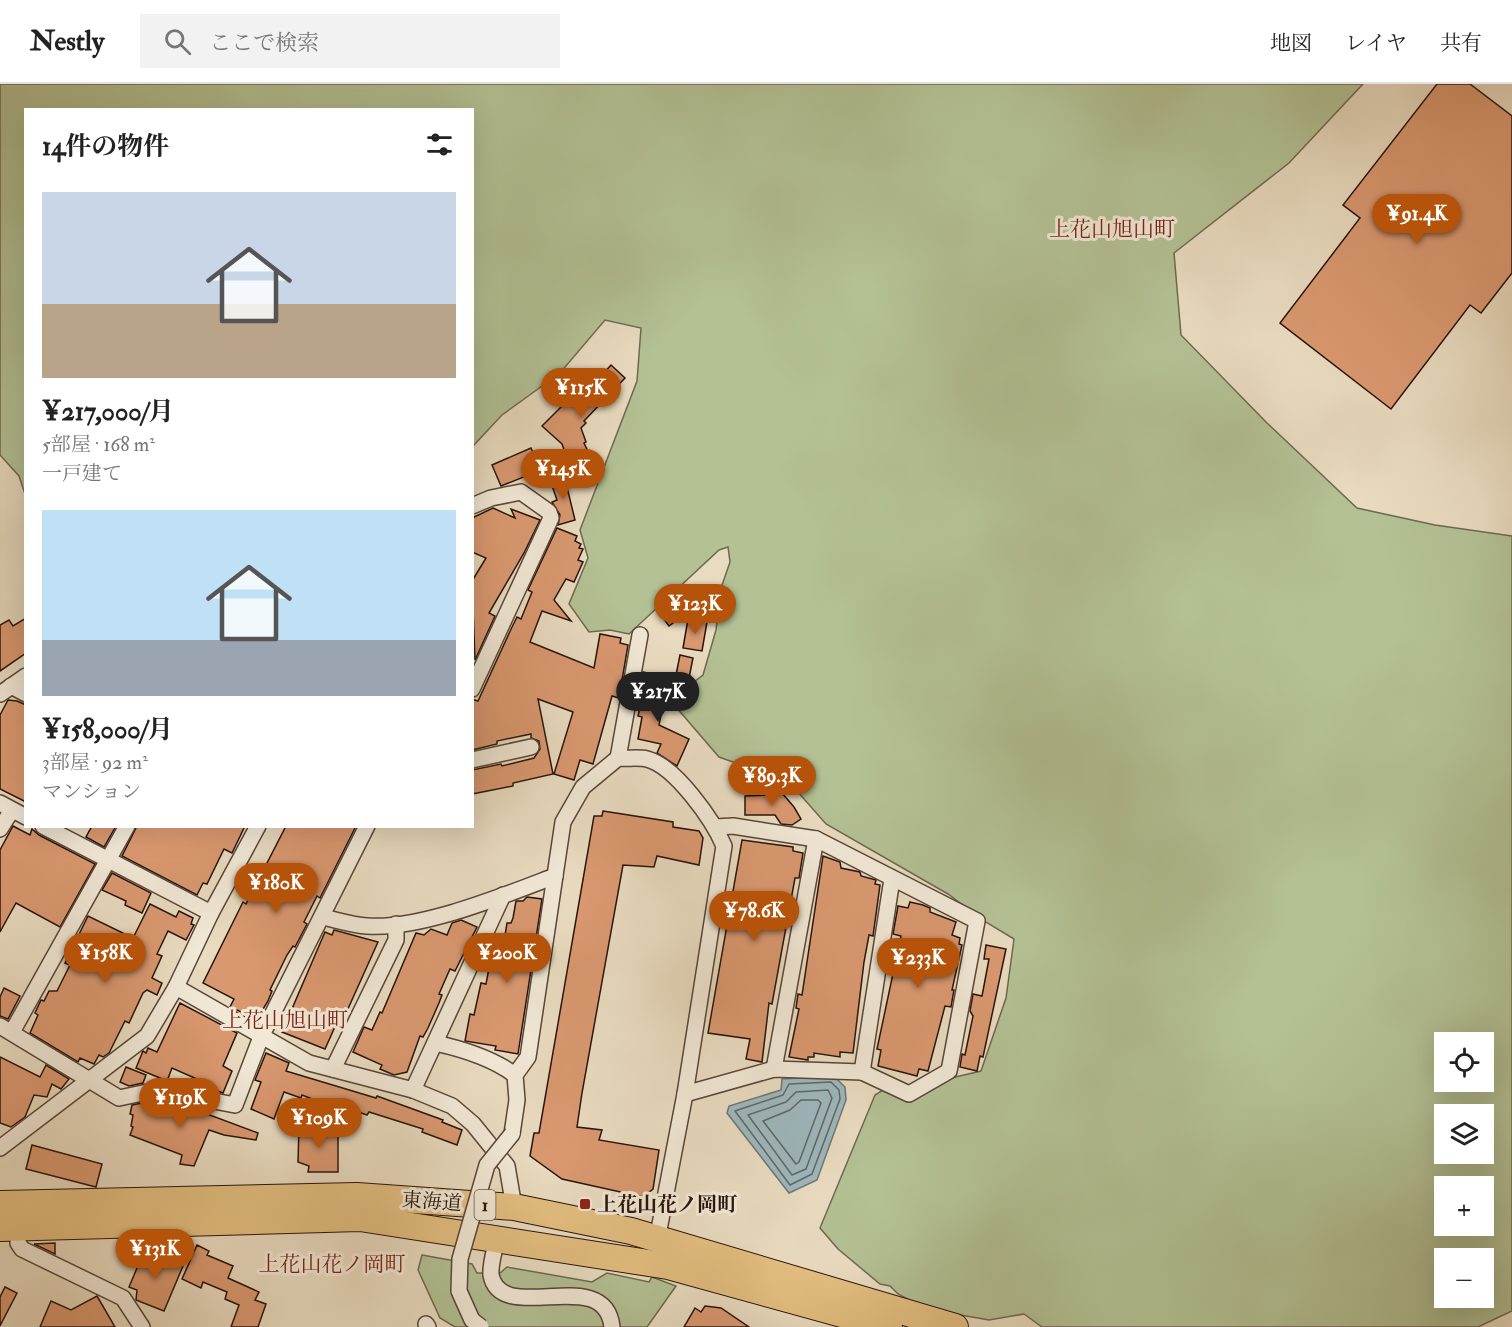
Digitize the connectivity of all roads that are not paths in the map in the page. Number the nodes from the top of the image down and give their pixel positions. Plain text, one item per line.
1 (474, 505) edge
2 (640, 634) dead end
3 (24, 677) edge
4 (474, 685) edge
5 (6, 690) edge
6 (24, 694) edge
7 (531, 747) dead end
8 (618, 758) junction
9 (474, 760) edge
10 (12, 810) edge
11 (716, 827) junction
12 (47, 828) edge
13 (126, 828) edge
14 (257, 828) edge
15 (366, 828) edge
16 (0, 829) edge
17 (816, 839) junction
18 (108, 861) junction
19 (555, 876) junction
20 (892, 879) junction
21 (503, 895) junction
22 (211, 913) junction
23 (322, 917) junction
24 (396, 924) junction
25 (176, 987) junction
26 (6, 1029) edge
27 (261, 1037) junction
28 (435, 1043) junction
29 (333, 1069) junction
30 (774, 1069) junction
31 (861, 1072) junction
32 (515, 1075) junction
33 (91, 1078) junction
34 (413, 1090) junction
35 (685, 1094) junction
36 (0, 1148) edge
37 (0, 1204) edge
38 (514, 1207) junction
39 (9, 1228) edge
40 (497, 1239) junction
41 (657, 1240) junction
42 (142, 1327) edge
43 (481, 1327) edge
44 (612, 1327) edge
45 (889, 1327) edge
46 (955, 1327) edge

1 - 4 street
2 - 8 street
3 - 5 street
5 - 6 street
7 - 9 street
8 - 11 street
8 - 19 street
10 - 16 street
11 - 17 street
11 - 35 street
12 - 18 street
13 - 18 street
14 - 22 street
15 - 23 street
17 - 20 street
17 - 30 street
18 - 22 street
18 - 26 street
19 - 21 street
19 - 32 street
20 - 31 street
20 - 31 street
21 - 24 street
21 - 28 street
22 - 25 street
23 - 24 street
23 - 27 street
24 - 29 street
25 - 27 street
25 - 33 street
26 - 33 street
27 - 29 street
27 - 33 street
28 - 32 street
28 - 34 street
29 - 34 street
30 - 31 street
30 - 35 street
32 - 43 street, bridge
33 - 36 street
34 - 38 street
35 - 41 street
37 - 38 highway, 東海道 / 1
38 - 41 highway, 東海道 / 1
39 - 40 highway, 東海道 / 1
39 - 42 street
40 - 44 street
40 - 45 highway, 東海道 / 1
41 - 46 highway, 東海道 / 1

